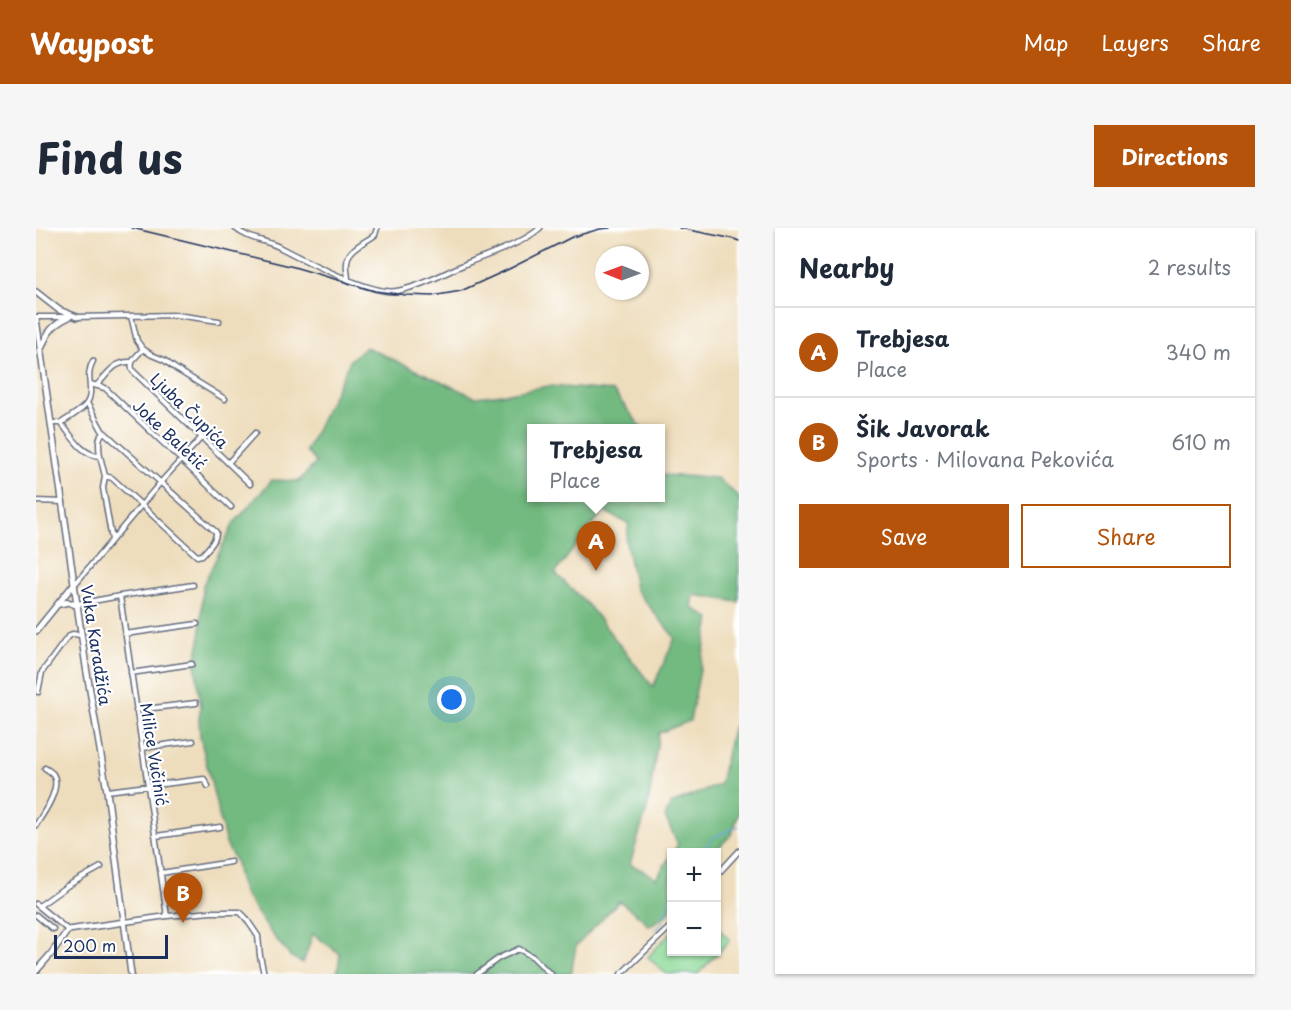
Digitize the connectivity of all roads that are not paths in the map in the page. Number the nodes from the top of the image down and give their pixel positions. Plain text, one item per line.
1 (236, 228) edge
2 (377, 228) edge
3 (540, 228) edge
4 (348, 279) junction
5 (36, 292) edge
6 (131, 316) junction
7 (69, 317) junction
8 (77, 317) junction
9 (36, 318) edge
10 (219, 321) dead end
11 (36, 336) edge
12 (41, 349) junction
13 (143, 349) junction
14 (93, 361) dead end
15 (132, 362) junction
16 (90, 384) junction
17 (97, 385) junction
18 (225, 399) dead end
19 (87, 403) junction
20 (52, 423) junction
21 (60, 423) junction
22 (104, 432) junction
23 (255, 433) dead end
24 (201, 438) junction
25 (100, 456) junction
26 (181, 461) junction
27 (228, 464) junction
28 (105, 476) junction
29 (160, 483) junction
30 (250, 484) dead end
31 (36, 501) edge
32 (63, 502) junction
33 (142, 504) junction
34 (231, 507) dead end
35 (112, 540) junction
36 (74, 584) junction
37 (193, 585) dead end
38 (120, 596) junction
39 (58, 604) junction
40 (77, 605) junction
41 (197, 624) dead end
42 (36, 631) edge
43 (126, 634) junction
44 (82, 635) junction
45 (192, 664) dead end
46 (131, 673) junction
47 (38, 692) dead end
48 (196, 703) dead end
49 (136, 710) junction
50 (193, 741) dead end
51 (142, 748) junction
52 (45, 768) dead end
53 (148, 785) junction
54 (208, 786) dead end
55 (107, 791) junction
56 (36, 825) edge
57 (220, 827) dead end
58 (156, 836) junction
59 (739, 851) edge
60 (231, 862) dead end
61 (101, 867) dead end
62 (721, 871) edge
63 (161, 873) junction
64 (37, 905) edge
65 (36, 915) edge
66 (167, 916) junction
67 (124, 922) junction
68 (52, 929) dead end
69 (68, 930) junction
70 (667, 930) edge
71 (36, 971) edge
72 (131, 974) edge
73 (264, 974) edge
74 (477, 974) edge
75 (551, 974) edge
76 (621, 974) edge

1 - 4 street
2 - 4 street
3 - 4 street
5 - 8 street
6 - 8 street
6 - 10 street
6 - 13 street
7 - 8 street
7 - 9 street
7 - 12 street
9 - 12 street, Vuka Karadžića
11 - 12 street
12 - 20 street, Vuka Karadžića
13 - 15 street, Ljuba Čupića
13 - 18 street
14 - 16 street
15 - 17 street
15 - 24 street, Ljuba Čupića
16 - 17 street, Joke Baletić
16 - 19 street
17 - 26 street, Joke Baletić
19 - 21 street
19 - 22 street
20 - 21 street
20 - 32 street, Vuka Karadžića
21 - 25 street
22 - 25 street
22 - 29 street
23 - 27 street
24 - 26 street
24 - 27 street, Ljuba Čupića
25 - 28 street
26 - 29 street
26 - 34 street, Joke Baletić
27 - 30 street, Ljuba Čupića
28 - 33 street
28 - 35 street
29 - 33 street
29 - 33 street
31 - 32 street
32 - 36 street, Vuka Karadžića
33 - 35 street
35 - 36 street
36 - 39 street
36 - 40 street, Vuka Karadžića
37 - 38 street
38 - 40 street
38 - 43 street, Milice Vučinić
39 - 40 street
39 - 42 street
40 - 44 street, Vuka Karadžića
41 - 43 street
43 - 46 street, Milice Vučinić
44 - 47 street
44 - 55 street, Vuka Karadžića
45 - 46 street
46 - 49 street, Milice Vučinić
48 - 49 street
49 - 51 street, Milice Vučinić
50 - 51 street
51 - 53 street, Milice Vučinić
52 - 56 street
53 - 54 street
53 - 55 street
53 - 58 street, Milice Vučinić
55 - 67 street, Vuka Karadžića
57 - 58 street
58 - 63 street, Milice Vučinić
59 - 62 street
60 - 63 street
61 - 64 street
63 - 66 street, Milice Vučinić
64 - 69 street
65 - 68 street
66 - 67 street
66 - 73 street
67 - 69 street
67 - 72 street, Vuka Karadžića
69 - 71 street
70 - 76 street
74 - 75 street

